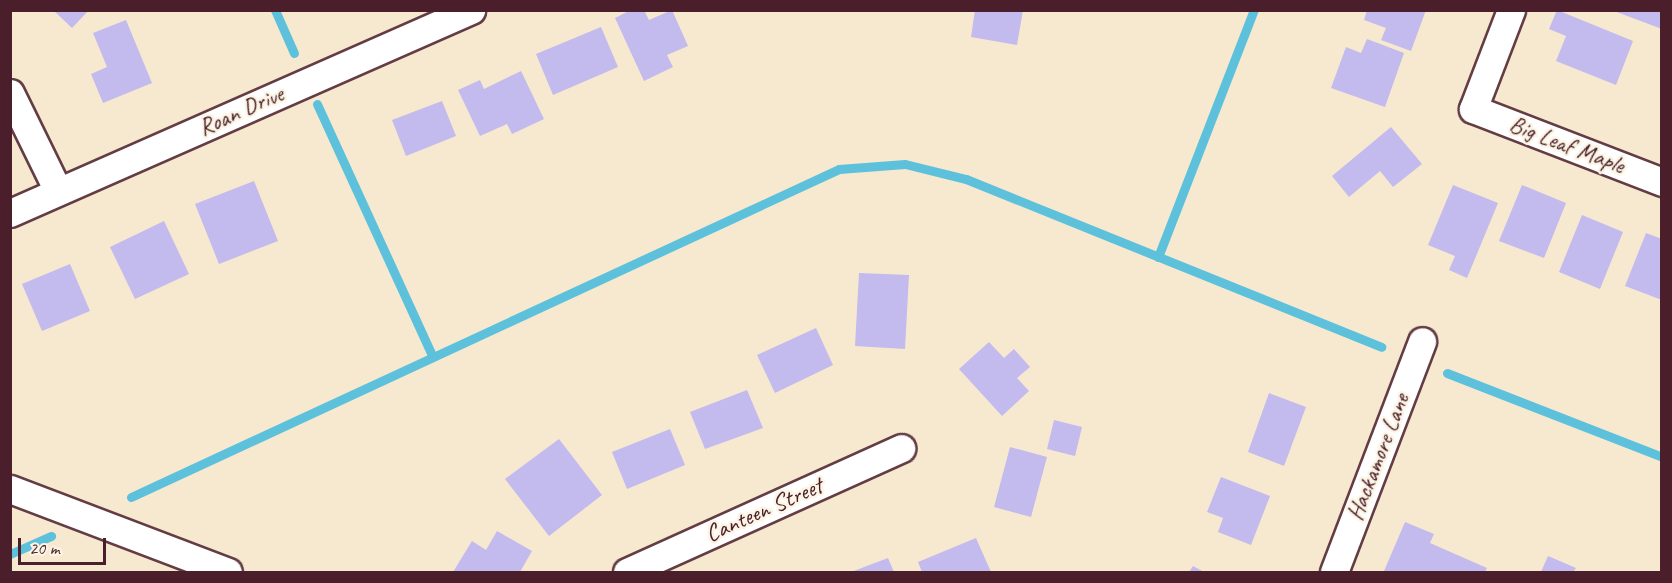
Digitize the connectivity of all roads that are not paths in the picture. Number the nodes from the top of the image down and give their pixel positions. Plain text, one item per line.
1 (471, 10) edge
2 (1511, 10) edge
3 (10, 93) edge
4 (1662, 182) edge
5 (58, 191) junction
6 (10, 213) edge
7 (1422, 341) dead end
8 (901, 447) dead end
9 (10, 489) edge
10 (228, 573) edge
11 (627, 573) edge
12 (1334, 573) edge

1 - 5 street, Roan Drive
2 - 4 street, Big Leaf Maple
3 - 5 street
5 - 6 street, Roan Drive
7 - 12 street, Hackamore Lane
8 - 11 street, Canteen Street
9 - 10 street

